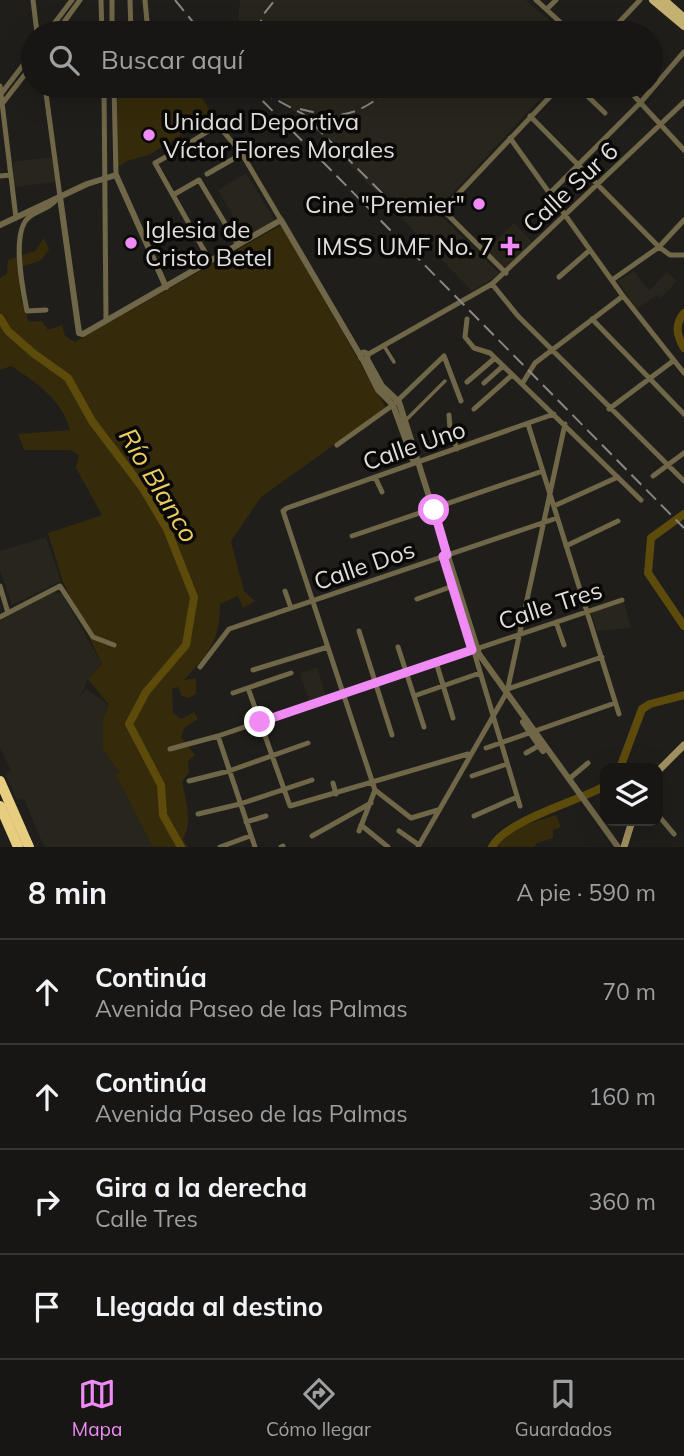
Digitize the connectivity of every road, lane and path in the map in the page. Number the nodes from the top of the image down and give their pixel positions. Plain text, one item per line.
1 (33, 0) edge
2 (72, 0) edge
3 (80, 0) edge
4 (101, 0) edge
5 (112, 0) edge
6 (130, 0) edge
7 (145, 0) edge
8 (536, 0) edge
9 (556, 0) edge
10 (640, 0) edge
11 (653, 0) edge
12 (664, 0) edge
13 (547, 9) junction
14 (684, 18) edge
15 (36, 21) edge
16 (56, 21) edge
17 (65, 21) edge
18 (102, 21) edge
19 (113, 21) edge
20 (131, 21) edge
21 (147, 21) edge
22 (560, 21) edge
23 (620, 21) edge
24 (684, 26) edge
25 (684, 52) edge
26 (21, 70) edge
27 (663, 76) edge
28 (21, 78) edge
29 (0, 86) edge
30 (46, 98) edge
31 (104, 98) edge
32 (114, 98) edge
33 (548, 98) edge
34 (589, 98) edge
35 (636, 98) edge
36 (644, 98) edge
37 (1, 100) edge
38 (640, 102) junction
39 (684, 102) edge
40 (605, 113) dead end
41 (530, 116) junction
42 (662, 126) junction
43 (510, 138) junction
44 (191, 142) dead end
45 (180, 149) dead end
46 (684, 150) edge
47 (242, 154) junction
48 (576, 165) junction
49 (207, 174) dead end
50 (11, 175) junction
51 (116, 175) junction
52 (0, 176) edge
53 (107, 177) junction
54 (596, 187) junction
55 (549, 194) junction
56 (173, 195) junction
57 (59, 198) junction
58 (565, 215) junction
59 (16, 218) junction
60 (281, 220) junction
61 (684, 220) edge
62 (0, 225) edge
63 (238, 245) junction
64 (659, 247) junction
65 (590, 250) junction
66 (684, 256) edge
67 (210, 261) junction
68 (506, 273) junction
69 (559, 277) dead end
70 (612, 280) junction
71 (492, 284) junction
72 (166, 287) junction
73 (622, 296) junction
74 (46, 310) dead end
75 (467, 319) dead end
76 (592, 319) junction
77 (106, 321) junction
78 (384, 346) junction
79 (551, 350) junction
80 (364, 357) junction
81 (495, 358) junction
82 (673, 361) junction
83 (394, 362) dead end
84 (503, 366) junction
85 (684, 373) edge
86 (512, 375) junction
87 (650, 378) junction
88 (445, 381) dead end
89 (467, 382) dead end
90 (484, 383) dead end
91 (522, 384) junction
92 (460, 401) dead end
93 (395, 404) junction
94 (474, 409) dead end
95 (609, 409) junction
96 (554, 414) junction
97 (684, 414) edge
98 (449, 415) dead end
99 (405, 421) junction
100 (565, 424) junction
101 (528, 425) junction
102 (337, 445) dead end
103 (457, 449) junction
104 (684, 453) edge
105 (416, 463) junction
106 (668, 464) junction
107 (543, 471) junction
108 (653, 475) dead end
109 (375, 477) junction
110 (618, 477) junction
111 (684, 481) edge
112 (549, 490) junction
113 (382, 492) dead end
114 (641, 500) dead end
115 (554, 506) junction
116 (432, 510) junction
117 (557, 518) junction
118 (618, 521) dead end
119 (542, 523) junction
120 (352, 536) dead end
121 (566, 546) junction
122 (445, 555) junction
123 (0, 586) edge
124 (453, 586) junction
125 (285, 591) dead end
126 (417, 598) dead end
127 (622, 600) dead end
128 (313, 601) junction
129 (291, 608) junction
130 (588, 611) junction
131 (8, 613) junction
132 (0, 617) edge
133 (556, 622) junction
134 (359, 631) dead end
135 (519, 635) junction
136 (114, 645) dead end
137 (564, 645) dead end
138 (328, 647) junction
139 (398, 647) dead end
140 (525, 647) dead end
141 (515, 650) junction
142 (475, 651) junction
143 (602, 657) junction
144 (436, 662) junction
145 (270, 664) junction
146 (200, 667) dead end
147 (253, 670) dead end
148 (406, 672) junction
149 (291, 673) dead end
150 (480, 673) junction
151 (274, 678) junction
152 (376, 683) junction
153 (444, 686) junction
154 (248, 688) junction
155 (233, 693) dead end
156 (344, 693) junction
157 (507, 693) junction
158 (414, 696) junction
159 (615, 703) junction
160 (619, 714) dead end
161 (492, 716) junction
162 (453, 718) dead end
163 (260, 722) junction
164 (424, 727) dead end
165 (534, 733) junction
166 (392, 734) dead end
167 (218, 736) junction
168 (307, 743) dead end
169 (500, 744) junction
170 (540, 745) junction
171 (684, 746) edge
172 (486, 748) dead end
173 (170, 749) dead end
174 (470, 753) junction
175 (526, 753) dead end
176 (272, 756) junction
177 (588, 763) dead end
178 (507, 764) junction
179 (663, 766) edge
180 (229, 771) junction
181 (472, 776) dead end
182 (569, 779) junction
183 (312, 780) dead end
184 (0, 781) edge
185 (189, 781) dead end
186 (333, 783) dead end
187 (374, 787) junction
188 (283, 790) junction
189 (576, 792) junction
190 (336, 794) junction
191 (517, 797) junction
192 (371, 803) junction
193 (240, 804) junction
194 (0, 806) edge
195 (520, 806) dead end
196 (438, 810) junction
197 (198, 814) dead end
198 (266, 816) dead end
199 (474, 816) dead end
200 (663, 821) edge
201 (246, 822) junction
202 (630, 826) edge
203 (399, 831) dead end
204 (674, 834) dead end
205 (250, 836) junction
206 (312, 836) dead end
207 (418, 846) edge
208 (18, 847) edge
209 (29, 847) edge
210 (220, 847) edge
211 (255, 847) edge
212 (388, 847) edge
213 (615, 847) edge
214 (624, 847) edge

1 - 15 street
2 - 16 street
3 - 17 street
4 - 18 street
5 - 19 street
6 - 20 street
7 - 21 street
8 - 13 street
9 - 13 street
10 - 23 street
11 - 24 main road
12 - 14 main road
13 - 22 street
25 - 27 street
26 - 37 street
28 - 37 street
29 - 37 street
30 - 57 street
31 - 53 street
32 - 51 street
33 - 41 street
34 - 40 street
35 - 38 street
36 - 38 street
37 - 50 street
38 - 42 street
38 - 48 street
39 - 42 street, Calle Sur 6
41 - 43 street
41 - 48 street
42 - 46 street
42 - 54 street, Calle Sur 6
43 - 55 street
43 - 68 street
44 - 47 street
45 - 56 street
47 - 49 street
47 - 60 street
48 - 54 street
48 - 55 street
50 - 52 street
50 - 59 street
51 - 53 street
51 - 72 street
53 - 57 street
53 - 77 street
54 - 58 street, Calle Sur 6
54 - 64 street
55 - 58 street
56 - 63 street
56 - 67 street
57 - 59 street
57 - 74 street
57 - 77 street
58 - 65 street
58 - 68 street, Calle Sur 6
59 - 62 street
60 - 63 street
60 - 80 street
61 - 64 street
63 - 67 street
64 - 66 street
64 - 70 street
65 - 69 street
65 - 70 street
67 - 72 street
68 - 71 street, Calle Sur 6
70 - 73 street
71 - 78 street, Calle Sur 6
71 - 79 street
72 - 77 street
73 - 76 street
73 - 82 street
75 - 81 street
76 - 79 street
76 - 87 street
78 - 80 street, Calle Sur 6
78 - 83 street
79 - 91 street
79 - 95 street
80 - 93 street
81 - 84 street
81 - 89 street
82 - 85 street
82 - 87 street
84 - 86 street
84 - 90 street
86 - 91 street
86 - 94 street
87 - 95 street
87 - 97 street
88 - 99 street
91 - 96 street
92 - 93 street
93 - 99 street
93 - 102 street
93 - 105 street
95 - 106 street
96 - 100 street
96 - 101 street, Calle Uno
98 - 103 street
99 - 105 street
100 - 110 street
100 - 112 street
101 - 103 street, Calle Uno
101 - 107 street
103 - 105 street, Calle Uno
104 - 106 street
105 - 109 street, Calle Uno
105 - 116 street
106 - 108 street
106 - 111 street
107 - 112 street
107 - 116 street
109 - 113 street
109 - 128 street, Calle Uno
110 - 114 street
110 - 115 street
112 - 115 street
112 - 119 street
115 - 117 street
116 - 120 street
116 - 122 street
117 - 119 street, Calle Dos
117 - 121 street
118 - 121 street
119 - 122 street, Calle Dos
119 - 135 street
121 - 130 street
122 - 124 street
122 - 128 street, Calle Dos
122 - 142 street
123 - 131 street
124 - 126 street
124 - 142 street
125 - 129 street
127 - 130 street, Calle Tres
128 - 129 street, Calle Dos
128 - 138 street
129 - 146 street, Calle Dos
130 - 133 street, Calle Tres
130 - 143 street
131 - 132 street
131 - 136 street
133 - 135 street, Calle Tres
133 - 137 street
134 - 152 street
135 - 141 street
135 - 142 street, Calle Tres
138 - 145 street
138 - 156 street
139 - 148 street
140 - 141 street
141 - 157 street
142 - 144 street, Calle Tres
142 - 150 street
142 - 157 street
143 - 157 street
143 - 159 street
144 - 148 street, Calle Tres
144 - 153 street
145 - 147 street
145 - 151 street
148 - 152 street, Calle Tres
148 - 158 street
149 - 151 street
150 - 153 street
150 - 161 street
151 - 154 street
152 - 156 street, Calle Tres
152 - 166 street
153 - 158 street
153 - 162 street
154 - 155 street
154 - 163 street
156 - 163 street, Calle Tres
156 - 187 street
157 - 161 street
157 - 165 street
158 - 164 street
159 - 160 street
159 - 165 street
161 - 169 street
161 - 174 street
163 - 167 street, Calle Tres
163 - 176 street
165 - 169 street
165 - 170 street
165 - 182 street
167 - 173 street, Calle Tres
167 - 180 street
168 - 176 street
169 - 172 street
169 - 178 street
170 - 175 street
170 - 189 street
171 - 179 main road
174 - 187 street
174 - 196 street
176 - 180 street
176 - 188 street
177 - 182 street
178 - 181 street
178 - 191 street
180 - 185 street
180 - 193 street
182 - 189 street
183 - 188 street
184 - 209 highway
186 - 190 street
187 - 190 street
187 - 192 street
187 - 196 street
188 - 190 street
188 - 193 street
189 - 213 street
191 - 195 street
191 - 199 street
192 - 206 street
192 - 212 street
193 - 197 street
193 - 201 street
194 - 208 highway
196 - 207 street
198 - 201 street
200 - 204 street
201 - 205 street
202 - 214 main road
203 - 207 street
205 - 210 street
205 - 211 street

